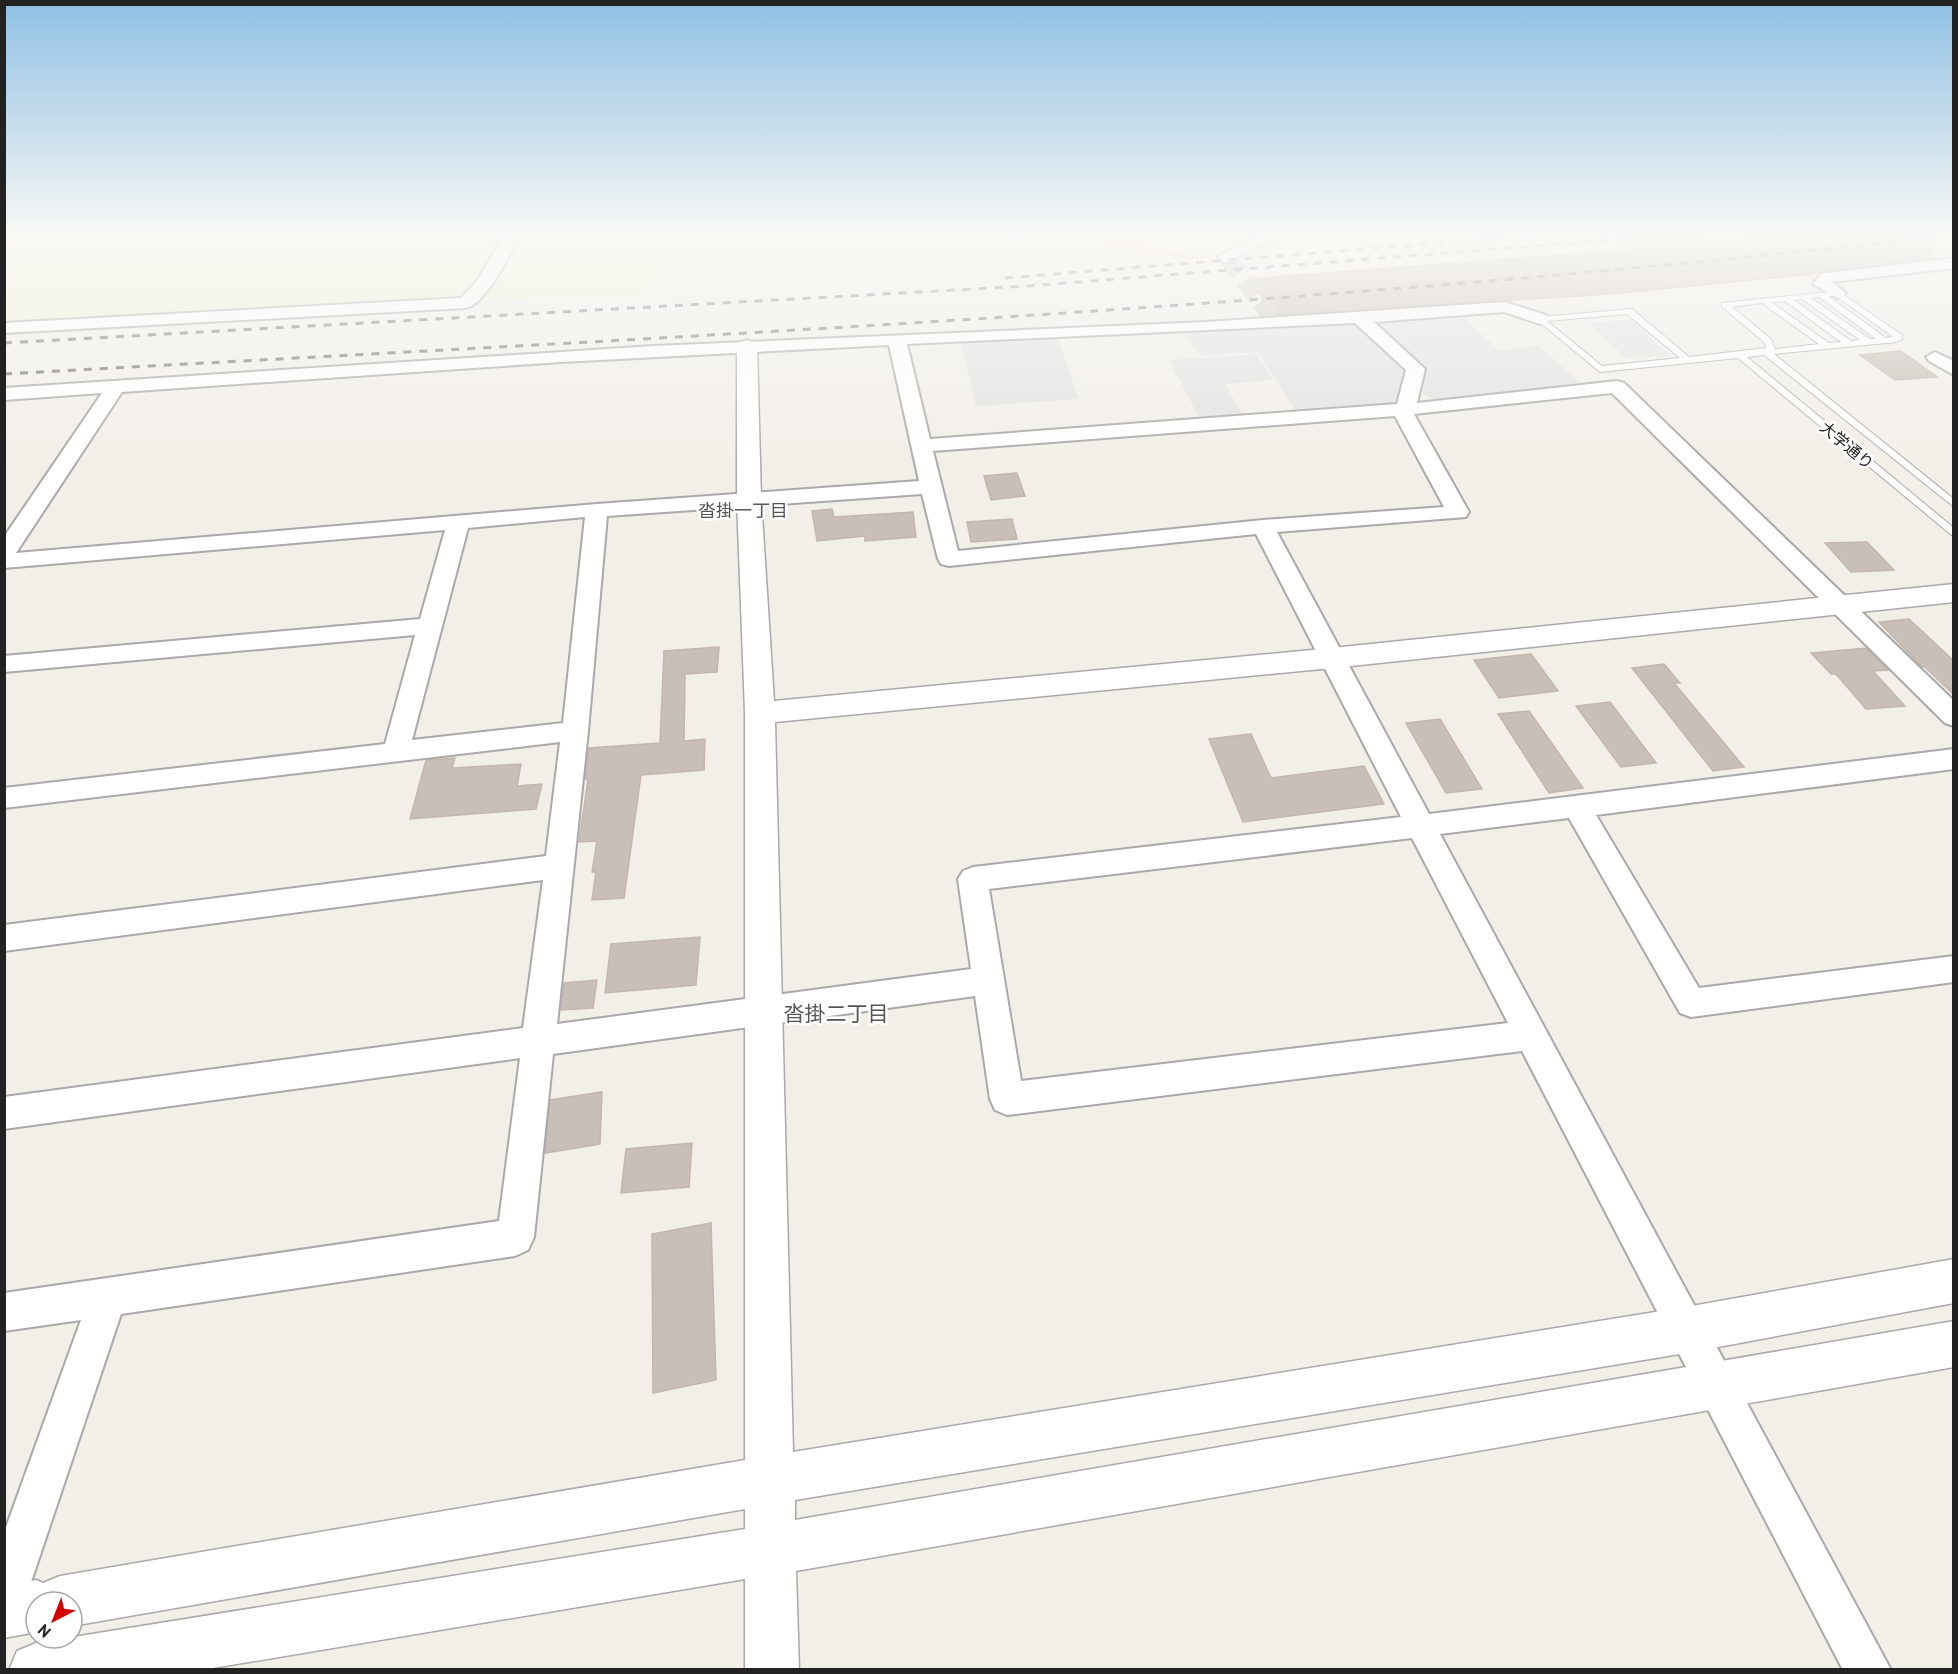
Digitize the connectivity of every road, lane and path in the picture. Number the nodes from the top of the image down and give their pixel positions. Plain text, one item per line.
1 (261, 314) edge
2 (1410, 314) edge
3 (1526, 314) edge
4 (1594, 314) edge
5 (1633, 314) edge
6 (1736, 314) edge
7 (1782, 314) edge
8 (1808, 314) edge
9 (1829, 314) edge
10 (1848, 314) edge
11 (1867, 314) edge
12 (1359, 318) junction
13 (1540, 319) junction
14 (4, 328) edge
15 (897, 340) junction
16 (1884, 340) junction
17 (1867, 341) junction
18 (1848, 343) junction
19 (1826, 345) junction
20 (747, 346) junction
21 (1766, 352) junction
22 (1740, 355) junction
23 (1953, 355) edge
24 (1687, 360) junction
25 (1953, 370) edge
26 (116, 386) junction
27 (4, 394) edge
28 (1406, 409) junction
29 (922, 446) junction
30 (929, 487) junction
31 (749, 499) junction
32 (1953, 504) edge
33 (597, 510) junction
34 (458, 523) junction
35 (1263, 527) junction
36 (1953, 534) edge
37 (4, 554) edge
38 (4, 561) edge
39 (1953, 593) edge
40 (1840, 606) junction
41 (430, 626) junction
42 (1332, 658) junction
43 (4, 664) edge
44 (760, 713) junction
45 (1953, 717) edge
46 (575, 731) junction
47 (396, 751) junction
48 (1953, 759) edge
49 (8, 805) edge
50 (1577, 807) junction
51 (1420, 826) junction
52 (559, 866) junction
53 (4, 938) edge
54 (1953, 969) edge
55 (989, 980) junction
56 (763, 1011) junction
57 (1530, 1035) junction
58 (539, 1040) junction
59 (4, 1113) edge
60 (1953, 1281) edge
61 (108, 1297) junction
62 (4, 1312) edge
63 (1686, 1330) junction
64 (1953, 1344) edge
65 (1716, 1386) junction
66 (769, 1480) junction
67 (770, 1550) junction
68 (4, 1597) edge
69 (84, 1598) edge
70 (24, 1608) edge
71 (4, 1612) edge
72 (36, 1670) edge
73 (772, 1670) edge
74 (1869, 1670) edge

1 - 14 street
2 - 12 street
3 - 13 street
4 - 13 lane
5 - 24 lane
6 - 21 lane
7 - 19 lane
8 - 18 lane
9 - 17 lane
10 - 16 lane
11 - 16 lane
12 - 15 street
12 - 28 street
13 - 24 lane
15 - 20 street
15 - 29 street
16 - 17 lane
17 - 18 lane
18 - 19 lane
19 - 21 lane
20 - 26 street
20 - 31 street
21 - 22 lane
21 - 32 lane, 大学通り
22 - 24 lane
22 - 36 lane, 大学通り
23 - 25 street
26 - 27 street
26 - 37 street
28 - 29 street
28 - 35 street
28 - 40 street
29 - 30 street
30 - 31 street
30 - 35 street
31 - 33 street
31 - 44 street
33 - 34 street
33 - 46 street
34 - 38 street
34 - 41 street
35 - 42 street
39 - 40 street
40 - 42 street
40 - 45 street
41 - 43 street
41 - 47 street
42 - 44 street
42 - 51 street
44 - 56 street
46 - 47 street
46 - 52 street
47 - 49 street
48 - 50 street
50 - 51 street
50 - 54 street
51 - 55 street
51 - 57 street
52 - 53 street
52 - 58 street
55 - 56 street
55 - 57 street
56 - 58 street
56 - 66 street
57 - 63 street
58 - 59 street
58 - 61 street
60 - 63 street
61 - 62 street
61 - 68 street
63 - 65 street
63 - 66 street
64 - 65 street
65 - 67 street
65 - 74 street
66 - 67 street
66 - 69 street
67 - 72 street
67 - 73 street
70 - 71 street

